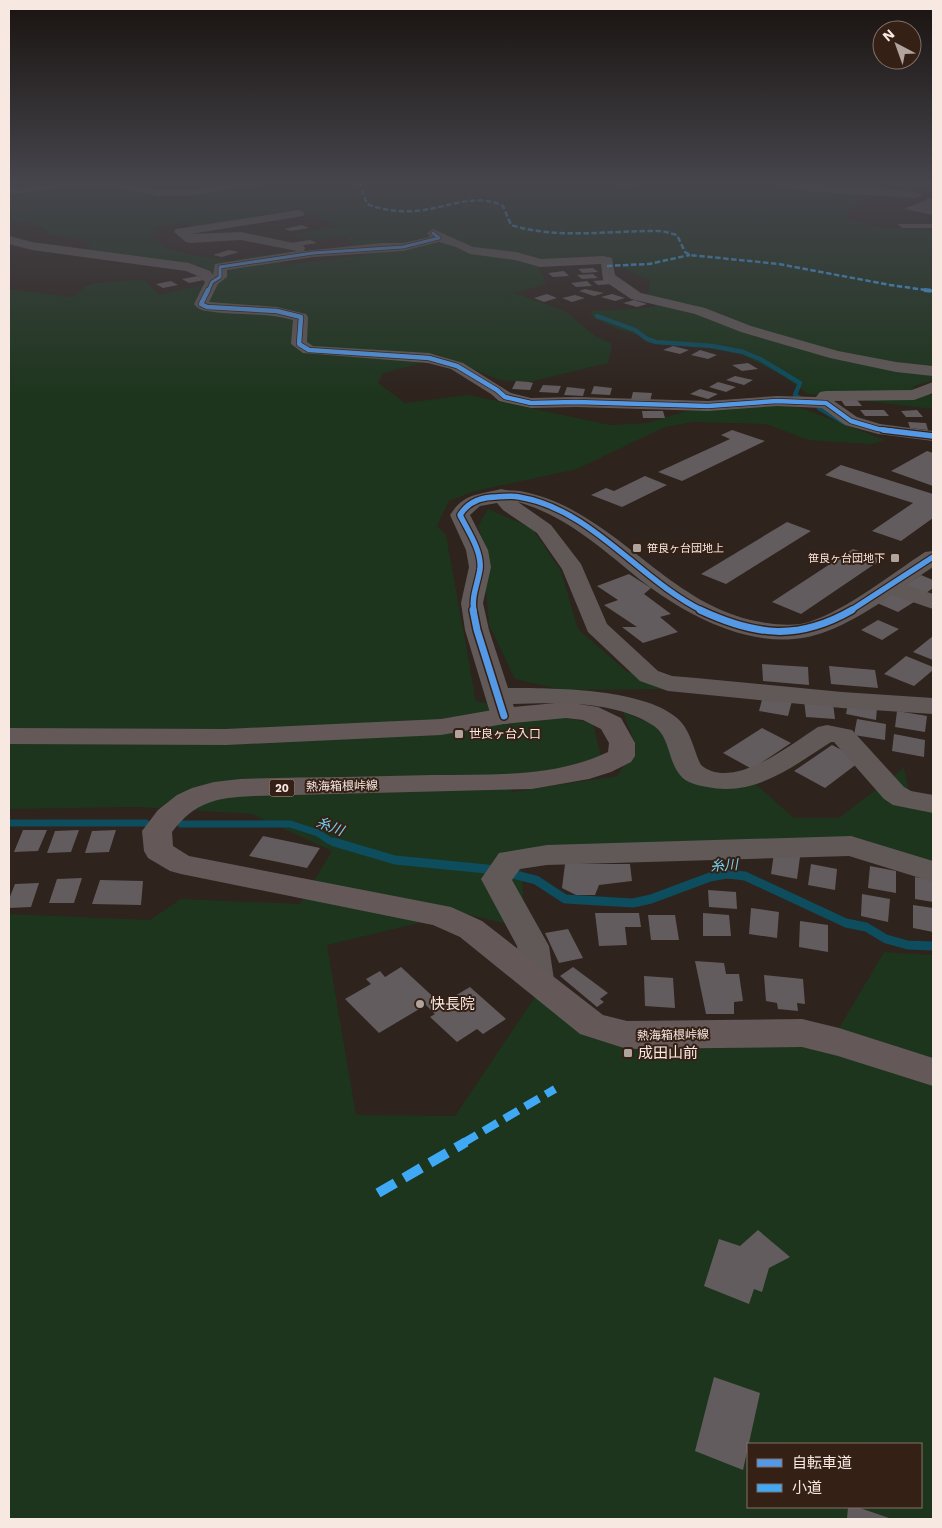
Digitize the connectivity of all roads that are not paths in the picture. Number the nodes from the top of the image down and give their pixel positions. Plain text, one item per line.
1 (92, 253) edge
2 (319, 253) edge
3 (495, 253) edge
4 (212, 282) junction
5 (933, 371) edge
6 (933, 387) edge
7 (826, 403) junction
8 (933, 436) edge
9 (501, 495) junction
10 (933, 557) edge
11 (888, 586) junction
12 (933, 602) edge
13 (501, 706) junction
14 (933, 706) edge
15 (9, 736) edge
16 (933, 804) edge
17 (933, 872) edge
18 (537, 980) junction
19 (933, 1072) edge

1 - 4 street
2 - 4 street
3 - 5 street
4 - 7 street
6 - 7 street
7 - 8 street
9 - 11 street
9 - 13 street
9 - 14 street
10 - 11 street
11 - 12 street
13 - 15 main road, 熱海箱根峠線 / 20
13 - 16 street
13 - 18 main road, 熱海箱根峠線 / 20
17 - 18 street
18 - 19 main road, 熱海箱根峠線 / 20

